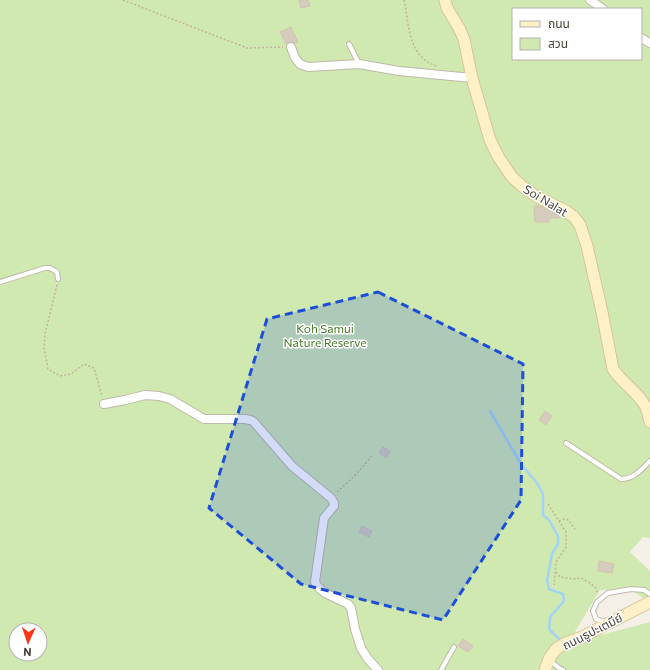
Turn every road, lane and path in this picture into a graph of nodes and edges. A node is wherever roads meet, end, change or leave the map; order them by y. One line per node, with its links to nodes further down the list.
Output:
1 (123, 0): 7 (path)
2 (404, 0): 9 (path)
3 (445, 0): 10 (street, Soi Nalat)
4 (590, 0): 5 (street)
5 (602, 8)
6 (349, 44): 8 (lane)
7 (290, 47): 8 (street)
8 (359, 64): 10 (street)
9 (440, 68)
10 (472, 78): 14 (street, Soi Nalat)
11 (58, 279): 12 (lane); 13 (path)
12 (0, 282)
13 (104, 404): 18 (street)
14 (650, 422)
15 (566, 443): 17 (lane)
16 (372, 454): 18 (path)
17 (650, 461)
18 (331, 498): 30 (street)
19 (548, 504): 20 (path)
20 (559, 520): 21 (path); 22 (path)
21 (576, 532)
22 (555, 572): 23 (path); 25 (path)
23 (554, 585)
24 (650, 594): 25 (lane)
25 (602, 598): 27 (lane)
26 (650, 602): 27 (street, ถนนธูปะเตมีย์)
27 (607, 623): 29 (street, ถนนธูปะเตมีย์)
28 (454, 647): 31 (lane)
29 (547, 665): 32 (lane)
30 (378, 670)
31 (441, 670)
32 (563, 670)

